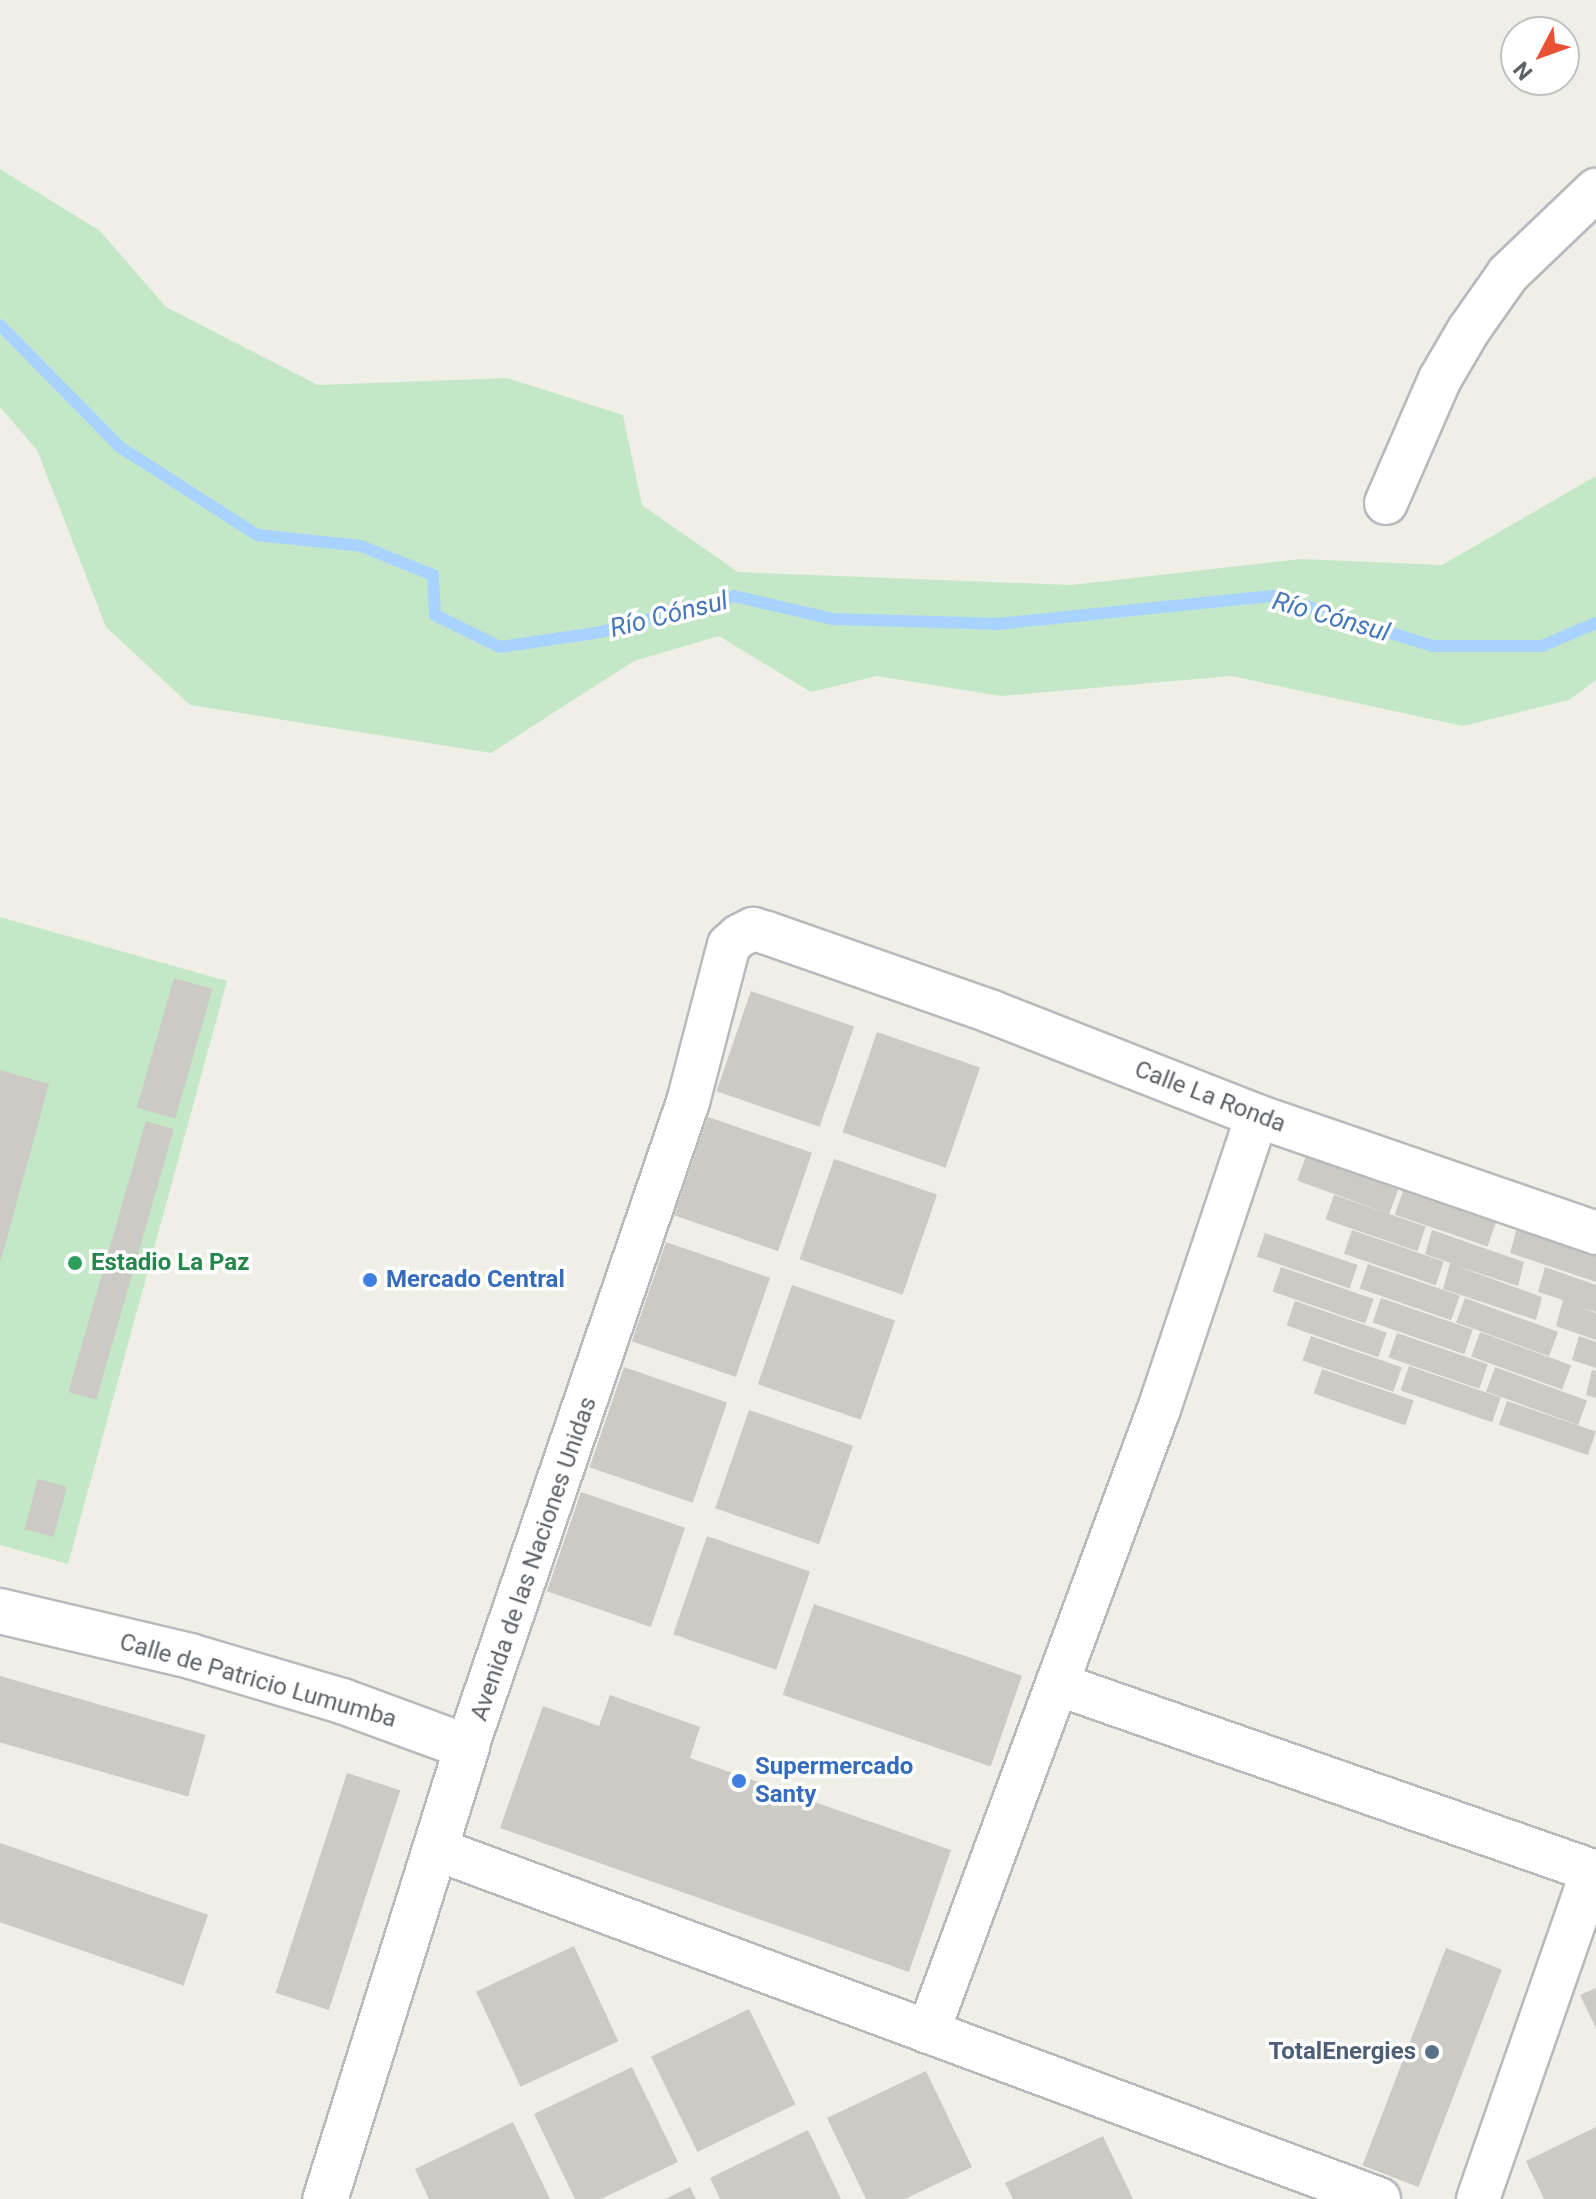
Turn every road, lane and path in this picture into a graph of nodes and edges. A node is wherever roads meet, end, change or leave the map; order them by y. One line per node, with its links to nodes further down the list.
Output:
1 (1596, 190): 2 (street)
2 (1386, 503)
3 (753, 929): 4 (street, Calle La Ronda); 8 (street, Avenida de las Naciones Unidas)
4 (1257, 1116): 5 (street, Calle La Ronda); 7 (street)
5 (1596, 1233)
6 (0, 1611): 8 (street, Calle de Patricio Lumumba)
7 (1057, 1684): 10 (street); 11 (street)
8 (467, 1747): 9 (street, Avenida de las Naciones Unidas)
9 (436, 1849): 11 (street); 12 (street, Avenida de las Naciones Unidas)
10 (1594, 1872): 14 (street)
11 (928, 2032): 13 (street)
12 (325, 2199)
13 (1379, 2199)
14 (1478, 2199)

